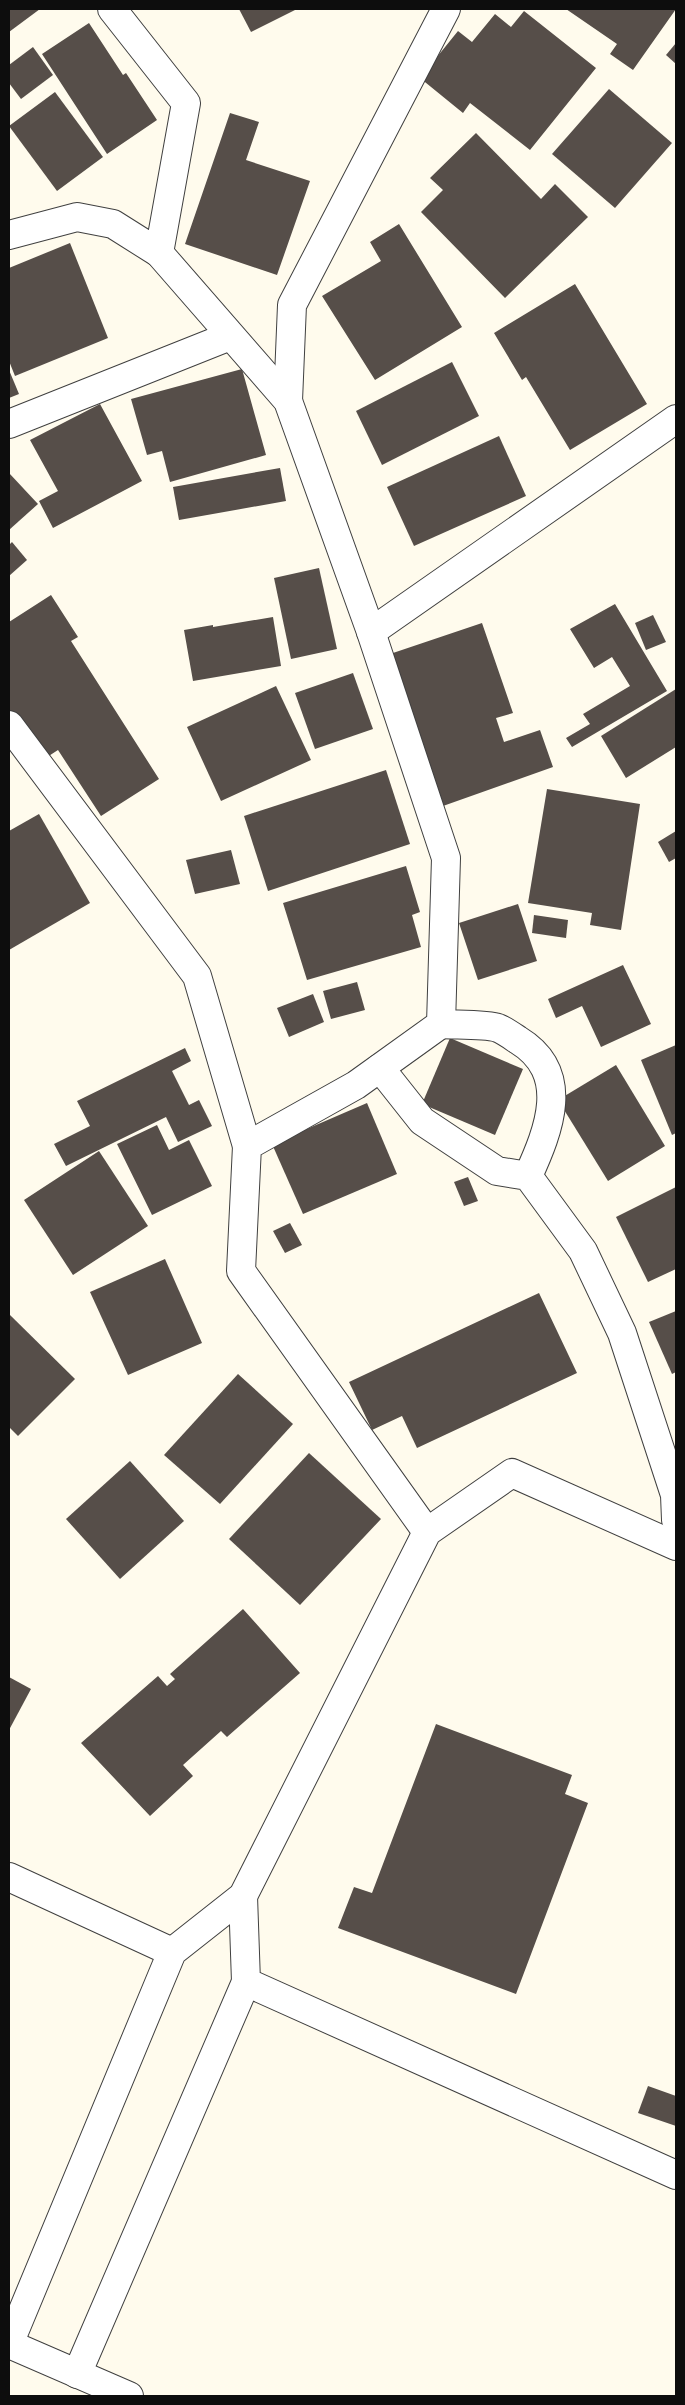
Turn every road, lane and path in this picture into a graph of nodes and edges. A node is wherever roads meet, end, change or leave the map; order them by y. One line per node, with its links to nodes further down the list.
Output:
1 (112, 9): 4 (street)
2 (446, 9): 6 (street)
3 (9, 235): 4 (street)
4 (159, 253): 5 (street)
5 (230, 336): 6 (street); 8 (street)
6 (288, 402): 9 (street)
7 (676, 419): 9 (street)
8 (9, 424)
9 (370, 632): 11 (street)
10 (9, 725): 13 (street)
11 (441, 1024): 12 (street); 14 (street)
12 (380, 1068): 13 (street); 14 (street)
13 (247, 1146): 16 (street)
14 (528, 1176): 15 (street)
15 (676, 1520)
16 (427, 1532): 17 (street); 19 (street)
17 (676, 1546)
18 (9, 1877): 20 (street)
19 (243, 1896): 20 (street); 21 (street)
20 (172, 1952): 23 (street)
21 (246, 1982): 22 (street); 24 (street)
22 (676, 2175)
23 (9, 2344): 24 (street)
24 (77, 2374): 25 (street)
25 (128, 2396)

